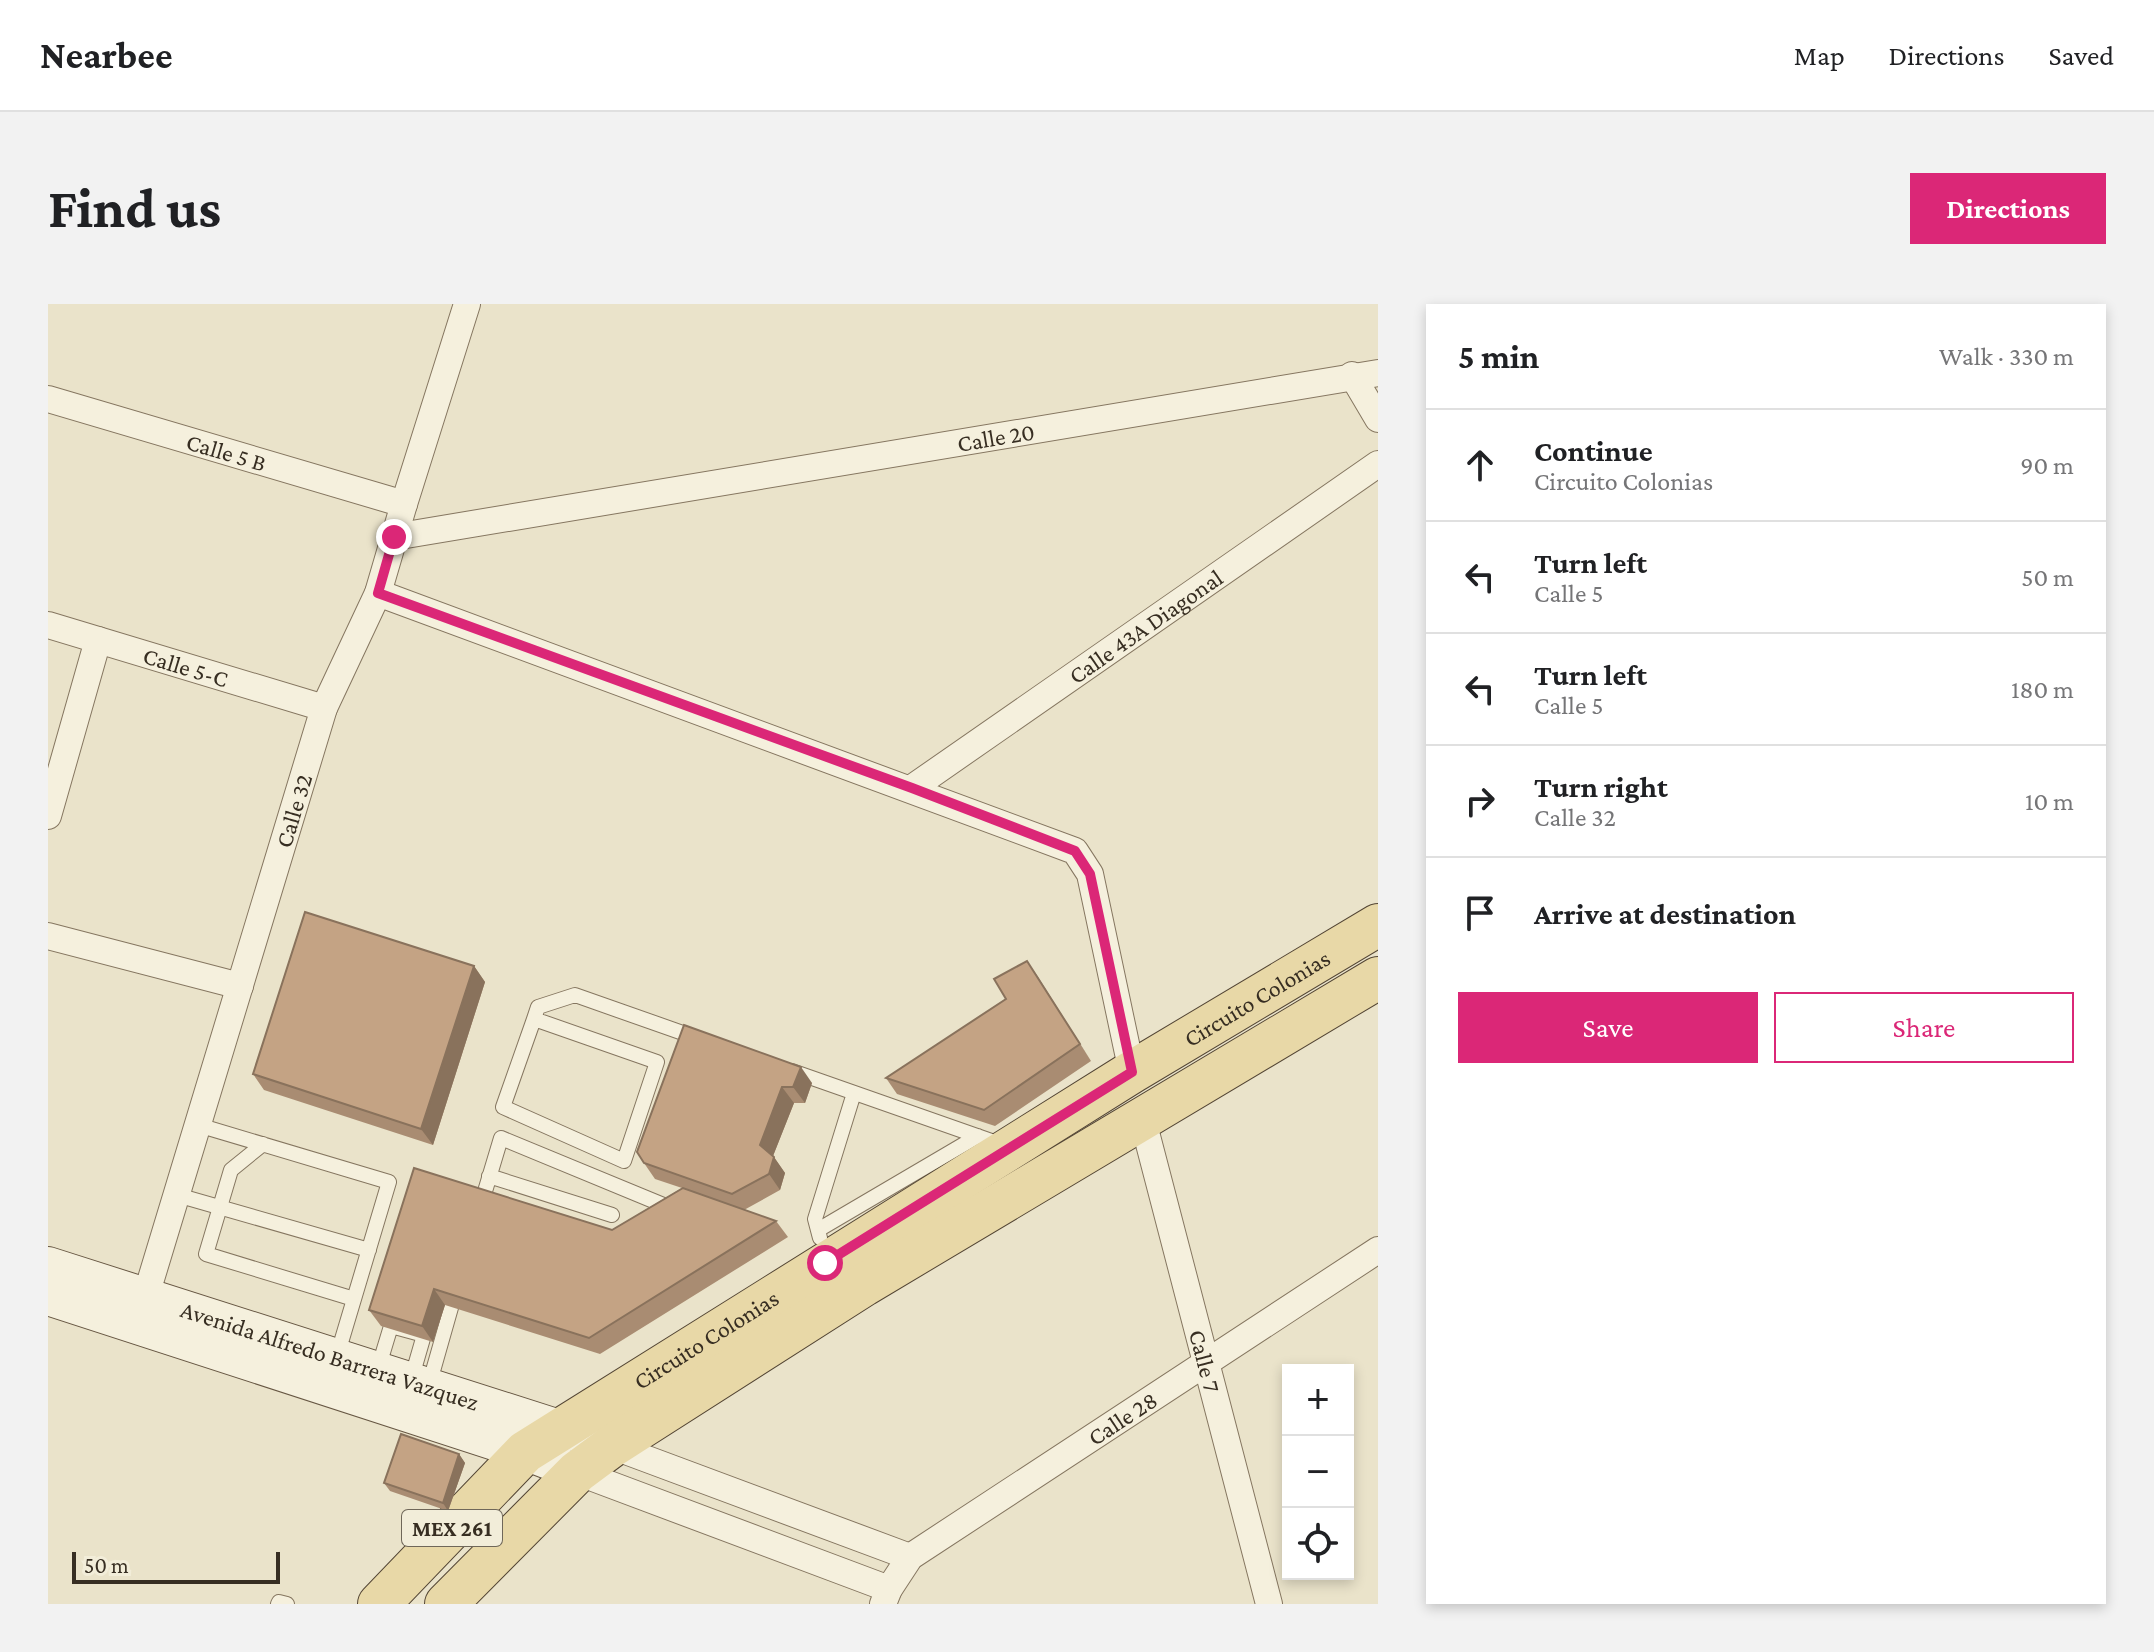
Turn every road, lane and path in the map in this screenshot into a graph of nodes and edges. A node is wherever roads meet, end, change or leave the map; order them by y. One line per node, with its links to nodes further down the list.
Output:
1 (466, 304): 6 (street, Calle 32)
2 (1365, 374): 4 (street); 7 (street, Calle 20)
3 (48, 399): 6 (street, Calle 5 B)
4 (1378, 419)
5 (1378, 464): 12 (street, Calle 43A Diagonal)
6 (404, 504): 7 (street, Calle 32)
7 (394, 537): 8 (street, Calle 32)
8 (378, 593): 11 (street, Calle 32); 12 (street)
9 (48, 625): 10 (street, Calle 5-C)
10 (98, 640): 11 (street, Calle 5-C); 13 (street)
11 (324, 708): 17 (street, Calle 32)
12 (912, 788): 21 (street)
13 (48, 816)
14 (1378, 925): 21 (main road, Circuito Colonias / MEX 261)
15 (48, 936): 17 (street)
16 (1378, 978): 23 (main road, Circuito Colonias / MEX 261)
17 (240, 986): 24 (street, Calle 32)
18 (534, 1019): 18 (lane); 19 (lane)
19 (707, 1041)
20 (780, 1067): 22 (lane)
21 (1132, 1072): 25 (main road, Circuito Colonias / MEX 261)
22 (854, 1093): 25 (lane); 33 (lane)
23 (1142, 1117): 42 (street, Calle 7); 45 (main road, Circuito Colonias / MEX 261)
24 (198, 1125): 26 (lane); 28 (street, Calle 32)
25 (994, 1142): 33 (main road, Circuito Colonias / MEX 261)
26 (263, 1144): 29 (lane); 34 (lane)
27 (489, 1176): 30 (lane); 31 (lane); 32 (lane)
28 (177, 1195): 29 (lane); 40 (street, Calle 32)
29 (220, 1207): 34 (lane); 39 (lane)
30 (681, 1212)
31 (612, 1215)
32 (476, 1220)
33 (822, 1246): 44 (main road, Circuito Colonias / MEX 261)
34 (369, 1250): 39 (lane)
35 (1378, 1250): 42 (street, Calle 28)
36 (48, 1265): 40 (street, Avenida Alfredo Barrera Vazquez)
37 (459, 1279): 43 (lane)
38 (48, 1297): 40 (street, Avenida Alfredo Barrera Vazquez)
39 (354, 1299): 41 (lane)
40 (142, 1310): 41 (street, Avenida Alfredo Barrera Vazquez); 46 (street, Avenida Alfredo Barrera Vazquez)
41 (337, 1357): 43 (street, Avenida Alfredo Barrera Vazquez)
42 (1205, 1366): 48 (street, Calle 28); 54 (street, Calle 7)
43 (406, 1378): 44 (street, Avenida Alfredo Barrera Vazquez)
44 (562, 1428): 45 (street, Avenida Alfredo Barrera Vazquez); 46 (main road, Circuito Colonias / MEX 261)
45 (612, 1446): 47 (main road, Circuito Colonias / MEX 261); 48 (street)
46 (525, 1452): 47 (street, Avenida Alfredo Barrera Vazquez); 52 (main road, MEX 261)
47 (577, 1472): 49 (street); 53 (main road, MEX 261)
48 (910, 1557): 49 (street, Calle 28)
49 (886, 1597)
50 (278, 1604): 51 (lane)
51 (287, 1604)
52 (379, 1604)
53 (446, 1604)
54 (1269, 1604)

